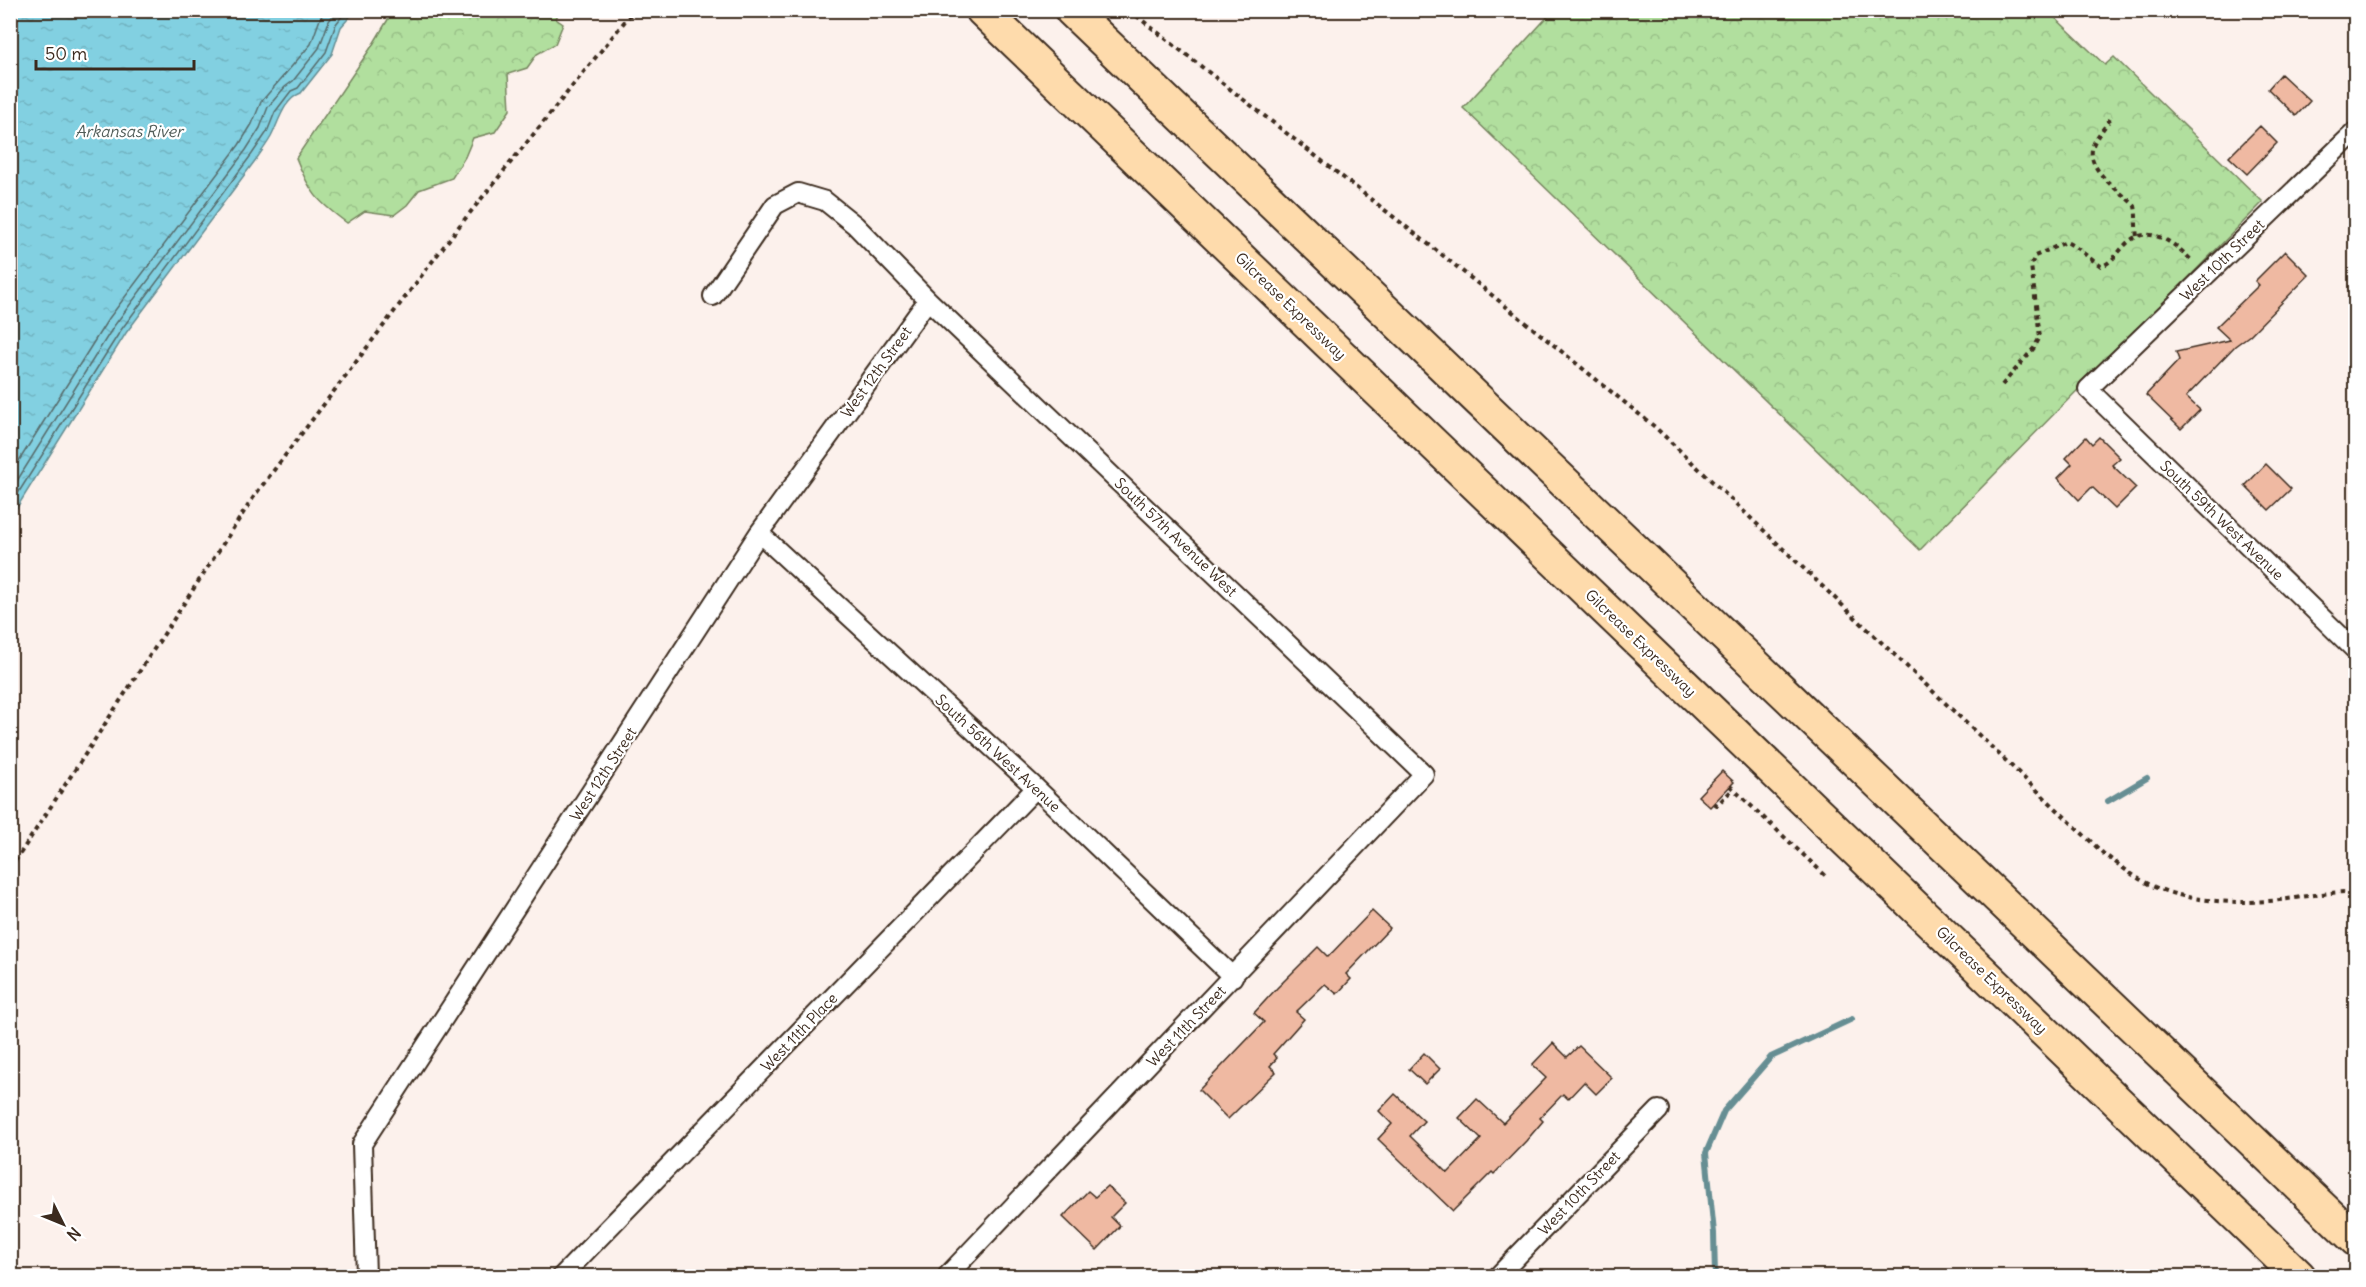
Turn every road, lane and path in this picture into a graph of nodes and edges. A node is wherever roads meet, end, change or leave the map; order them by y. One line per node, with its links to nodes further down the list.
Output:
1 (634, 10): 18 (path)
2 (982, 10): 28 (highway, Gilcrease Expressway)
3 (1071, 10): 23 (highway)
4 (1129, 10): 20 (path)
5 (2110, 119): 7 (path)
6 (2355, 131): 8 (street, West 10th Street)
7 (2137, 236): 8 (path); 11 (path)
8 (2206, 275): 12 (street, West 10th Street)
9 (713, 296): 10 (street, South 57th Avenue West)
10 (928, 300): 13 (street, West 12th Street); 15 (street, South 57th Avenue West)
11 (2002, 385)
12 (2088, 389): 14 (street, South 59th West Avenue)
13 (759, 533): 16 (street, South 56th West Avenue); 24 (street, West 12th Street)
14 (2355, 651)
15 (1424, 774): 21 (street, West 11th Street)
16 (1036, 788): 21 (street, South 56th West Avenue); 25 (street, West 11th Place)
17 (1714, 803): 19 (path)
18 (10, 869)
19 (1828, 878)
20 (2355, 892)
21 (1233, 977): 26 (street, West 11th Street)
22 (1659, 1110): 27 (street, West 10th Street)
23 (2355, 1240)
24 (366, 1276)
25 (561, 1276)
26 (947, 1276)
27 (1498, 1276)
28 (2299, 1276)

